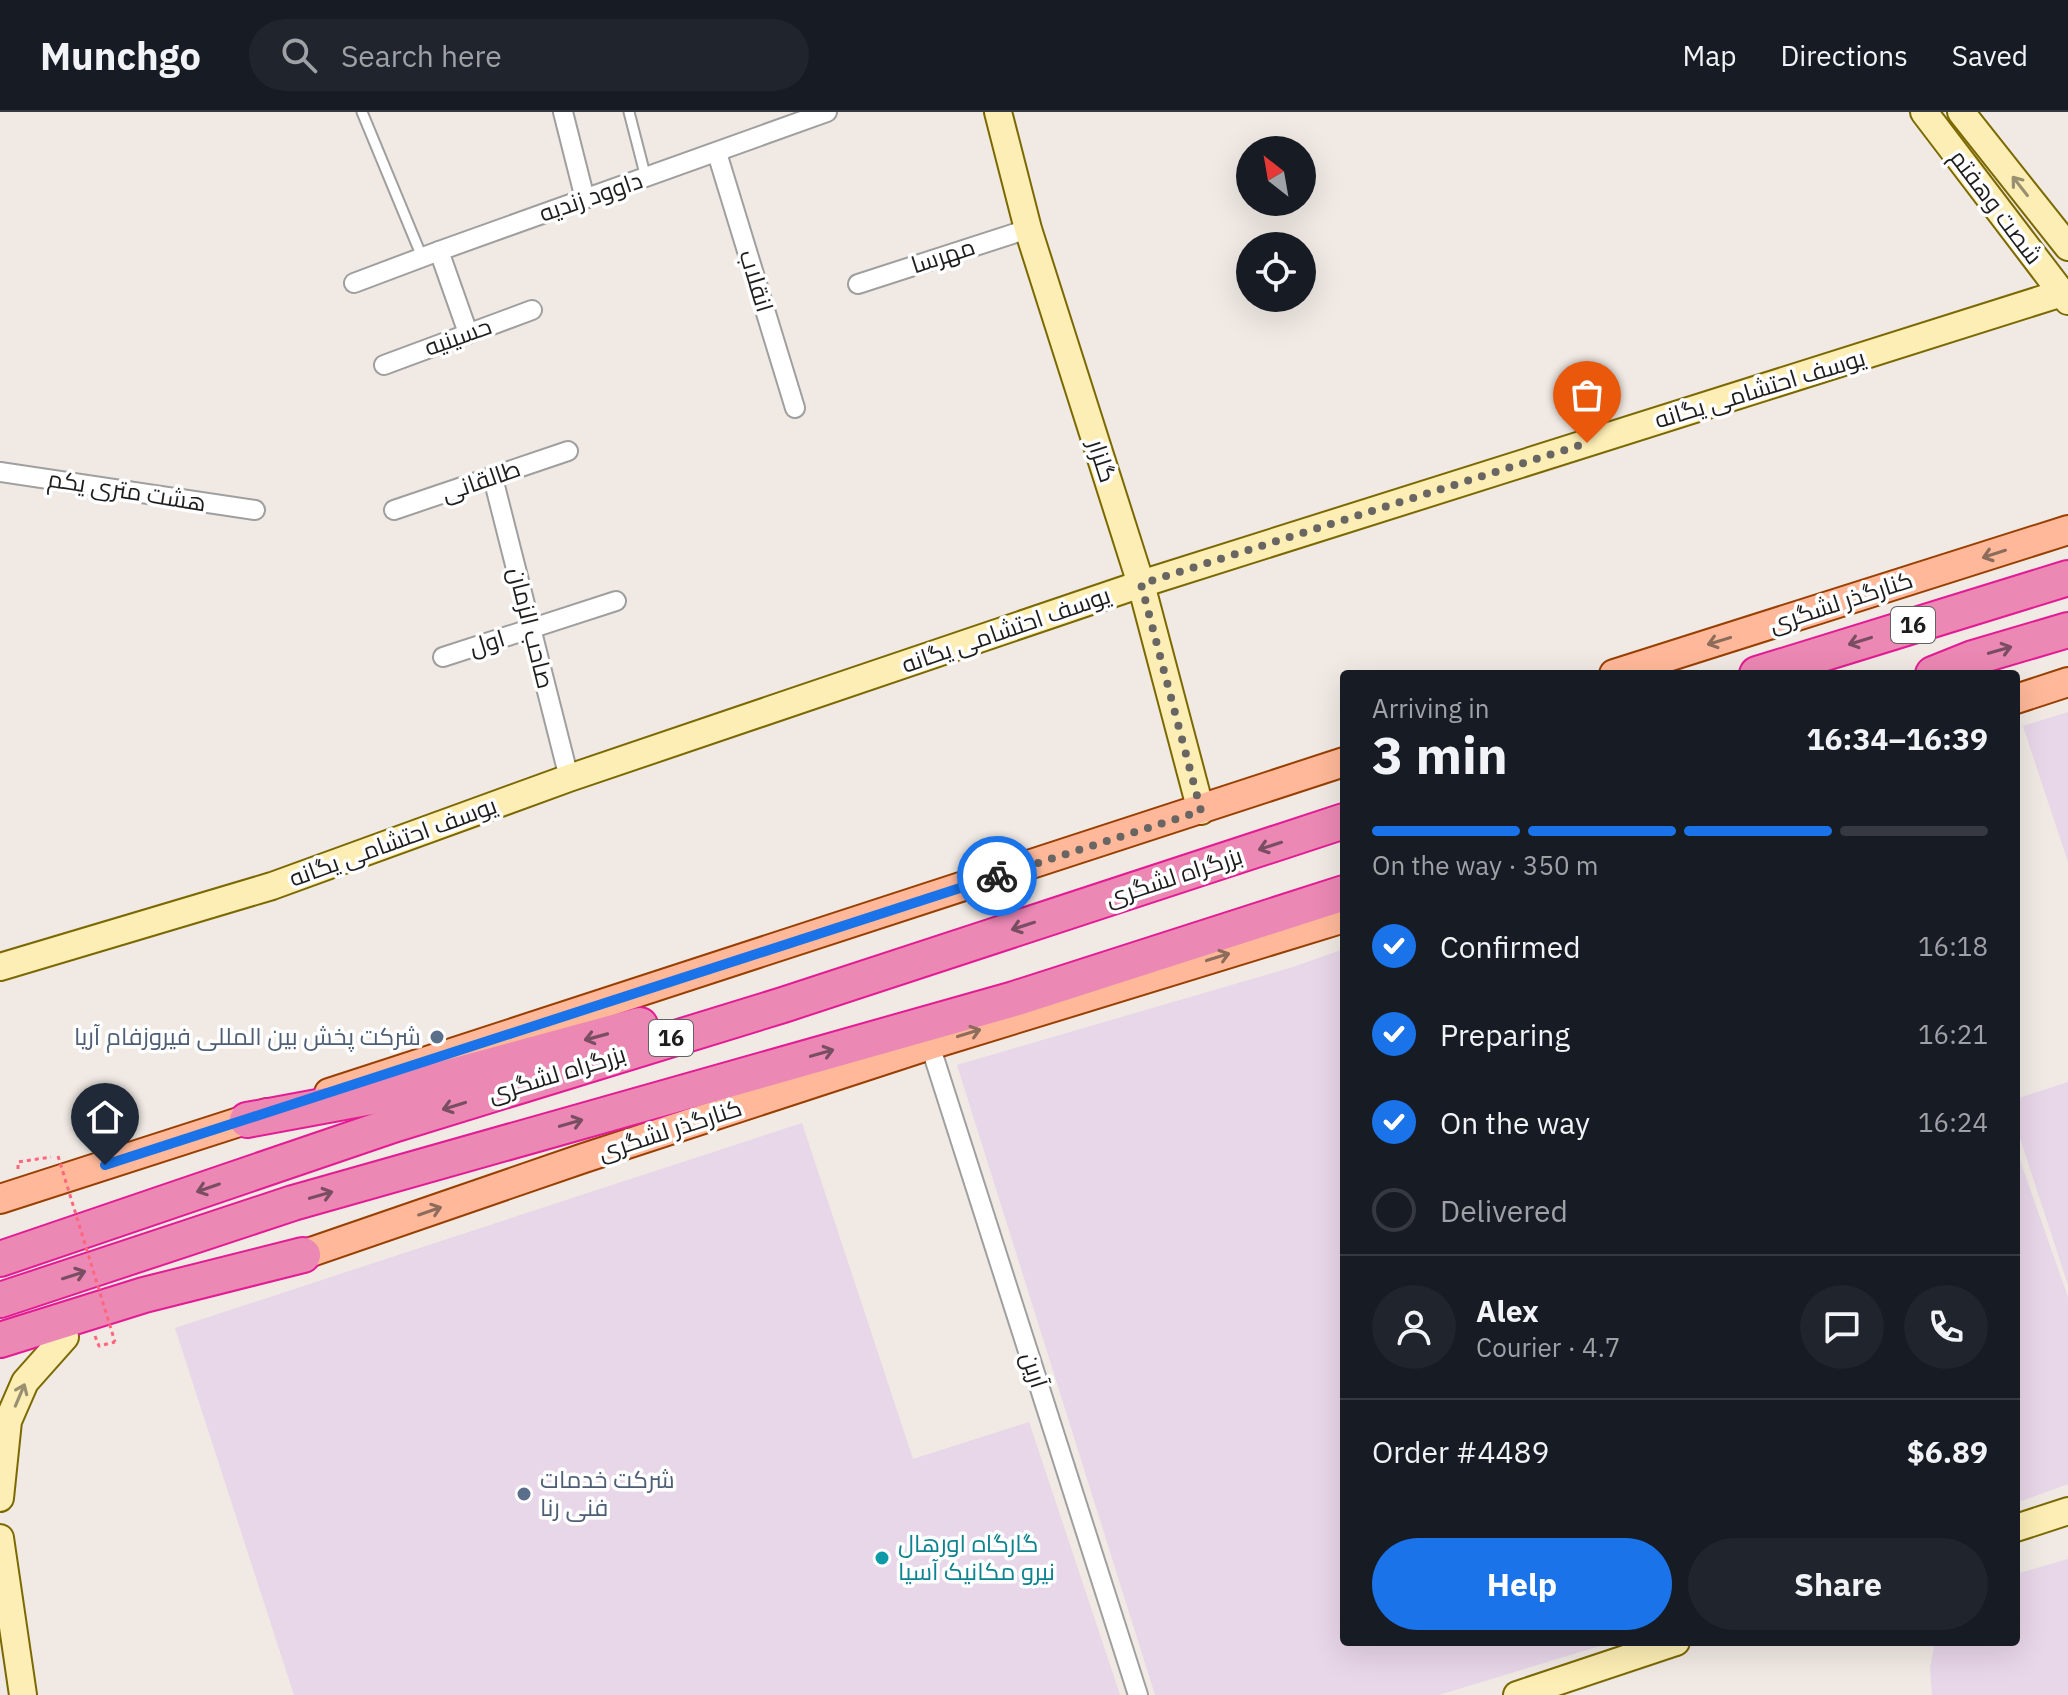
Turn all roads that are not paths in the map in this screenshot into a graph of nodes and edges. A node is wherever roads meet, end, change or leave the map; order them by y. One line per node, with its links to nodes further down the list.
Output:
1 (362, 112): 13 (lane)
2 (563, 112): 10 (street)
3 (629, 112): 9 (lane)
4 (827, 112): 8 (street, داوود زندیه)
5 (998, 112): 11 (street, گلزار)
6 (1924, 112): 16 (street, شصت وهفتم)
7 (1961, 112): 12 (street, شصت وهفتم, one-way to 7)
8 (717, 153): 9 (street, داوود زندیه); 20 (street, انقلاب)
9 (646, 178): 10 (street, داوود زندیه)
10 (585, 199): 13 (street, داوود زندیه)
11 (1028, 229): 15 (street, مهرسا); 28 (street, گلزار)
12 (2068, 247)
13 (430, 254): 14 (street, داوود زندیه); 18 (street)
14 (354, 283)
15 (858, 284)
16 (2065, 297): 28 (street, یوسف احتشامی یگانه)
17 (532, 310): 18 (street, حسینیه)
18 (468, 333): 19 (street, حسینیه)
19 (384, 365)
20 (795, 408)
21 (568, 451): 23 (street, طالقانی)
22 (0, 472): 24 (street, هشت متری یکم)
23 (493, 478): 25 (street, طالقانی); 30 (street, صاحب الزمان)
24 (255, 510)
25 (394, 510)
26 (2068, 530): 33 (main road, کنارگذر لشگری, one-way to 33)
27 (2068, 578): 34 (highway, 16, one-way to 34)
28 (1141, 584): 39 (street, یوسف احتشامی یگانه); 40 (street, گلزار)
29 (616, 601): 30 (street, اول)
30 (532, 630): 32 (street, اول); 39 (street, صاحب الزمان)
31 (2068, 630): 35 (highway, 16, one-way to 31)
32 (443, 657)
33 (1627, 670)
34 (1770, 670)
35 (1943, 670)
36 (2068, 682): 37 (main road)
37 (2020, 698)
38 (1340, 763): 40 (main road)
39 (569, 778): 44 (street, یوسف احتشامی یگانه)
40 (1201, 811): 47 (main road)
41 (1340, 822): 45 (highway, بزرگراه لشگری / 16, one-way to 45)
42 (1340, 894): 51 (highway, بزرگراه لشگری / 16, one-way to 42)
43 (1340, 919): 46 (main road, کنارگذر لشگری, one-way to 43)
44 (0, 967)
45 (783, 1005): 47 (highway, one-way to 47); 50 (highway, بزرگراه لشگری / 16, one-way to 50)
46 (930, 1045): 49 (main road, کنارگذر لشگری, one-way to 46); 61 (street, آرین)
47 (247, 1120): 48 (main road)
48 (7, 1189)
49 (303, 1255): 52 (main road, کنارگذر لشگری); 53 (highway)
50 (0, 1259)
51 (0, 1300)
52 (65, 1337): 54 (main road, کنارگذر لشگری); 55 (street, one-way to 52)
53 (0, 1340)
54 (0, 1357)
55 (0, 1498)
56 (2068, 1511): 57 (street)
57 (2020, 1527)
58 (0, 1538): 60 (street)
59 (1664, 1646): 62 (street)
60 (23, 1695)
61 (1138, 1695)
62 (1517, 1695)

